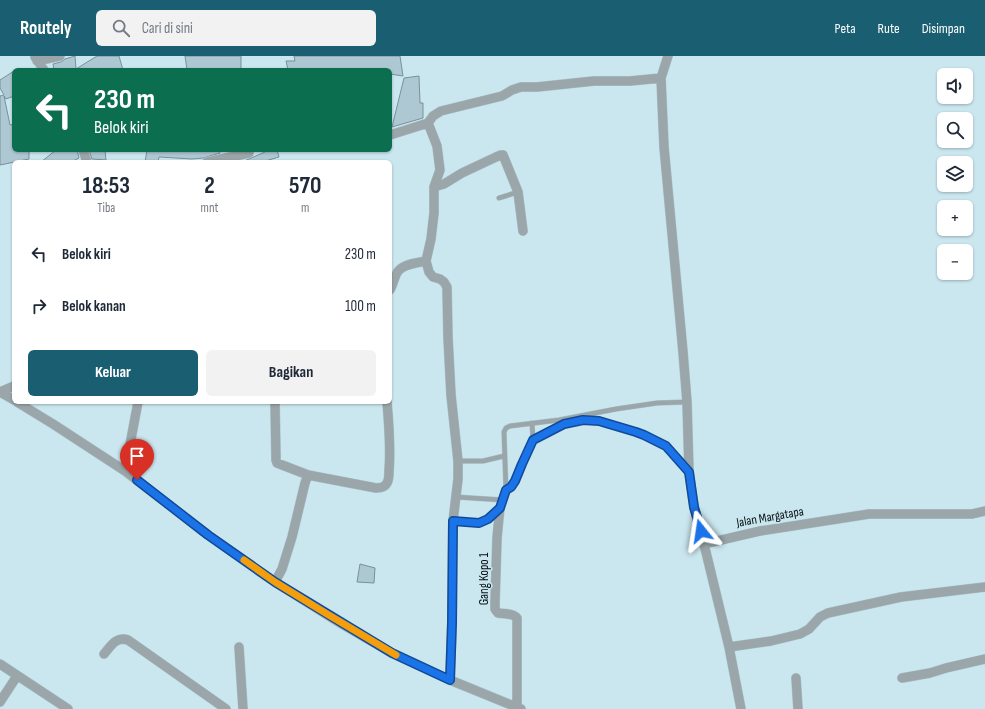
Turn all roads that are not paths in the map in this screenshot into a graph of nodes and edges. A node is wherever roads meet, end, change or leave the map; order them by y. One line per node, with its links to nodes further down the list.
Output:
1 (60, 56): 3 (street)
2 (668, 56): 5 (street)
3 (36, 58): 4 (street)
4 (43, 68)
5 (661, 78): 6 (street); 19 (street)
6 (428, 123): 7 (street); 10 (street)
7 (392, 134)
8 (250, 153): 9 (street)
9 (217, 160)
10 (434, 187): 11 (street); 14 (street)
11 (518, 192): 12 (lane); 13 (street)
12 (499, 198)
13 (523, 231)
14 (426, 261): 15 (street); 27 (street)
15 (392, 287)
16 (12, 387): 17 (street)
17 (0, 392): 18 (street)
18 (12, 399)
19 (686, 402): 24 (lane); 29 (street)
20 (20, 404): 28 (street)
21 (138, 404): 28 (street)
22 (275, 404): 30 (street)
23 (387, 404): 30 (street)
24 (532, 423): 25 (lane); 26 (lane)
25 (533, 440): 29 (lane); 31 (lane)
26 (504, 456): 27 (lane); 31 (lane)
27 (458, 461): 32 (street)
28 (125, 471): 37 (street)
29 (689, 472): 36 (street)
30 (308, 475): 37 (street)
31 (506, 490): 33 (lane)
32 (456, 497): 33 (lane); 35 (street)
33 (502, 504): 35 (lane); 49 (street, Gang Kopo 1)
34 (985, 511): 36 (street, Jalan Margatapa)
35 (453, 521): 47 (street)
36 (704, 544): 40 (street)
37 (275, 582): 47 (street)
38 (985, 587): 40 (street)
39 (239, 646): 52 (street)
40 (729, 647): 53 (street)
41 (104, 654): 51 (street)
42 (985, 659): 46 (street)
43 (0, 664): 44 (street)
44 (17, 676): 48 (street); 50 (street)
45 (796, 678): 54 (street)
46 (902, 678)
47 (450, 680): 49 (street)
48 (0, 702)
49 (519, 708)
50 (68, 709)
51 (226, 709)
52 (243, 709)
53 (741, 709)
54 (798, 709)

